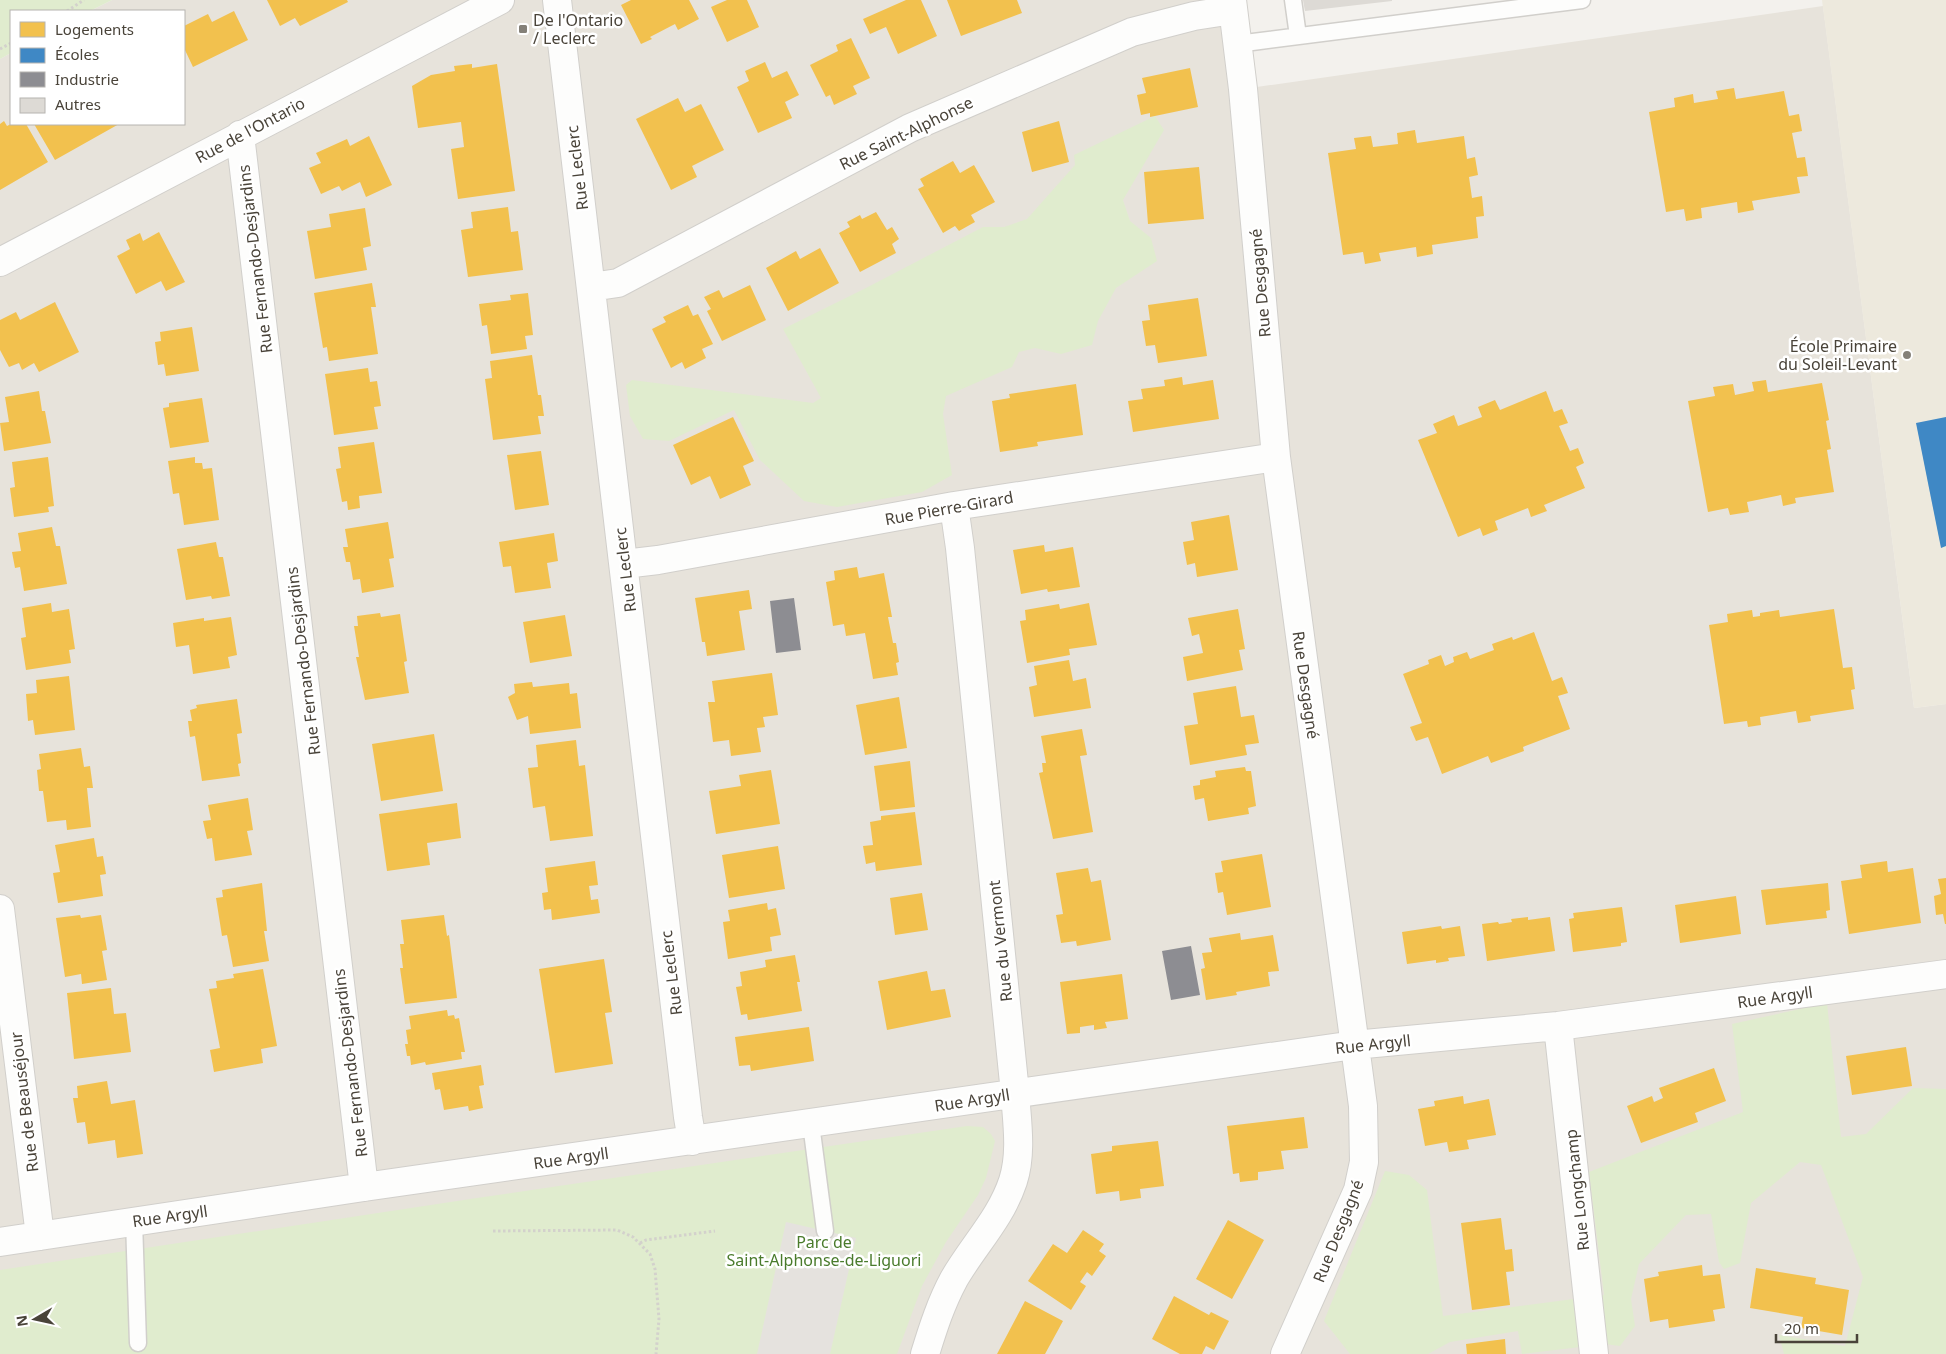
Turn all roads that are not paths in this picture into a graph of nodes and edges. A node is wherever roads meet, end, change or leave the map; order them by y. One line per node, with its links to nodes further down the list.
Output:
1 (500, 0): 8 (street, Rue de l'Ontario)
2 (557, 0): 10 (street, Rue Leclerc)
3 (1293, 0): 6 (lane)
4 (1582, 0): 6 (lane)
5 (1233, 5): 7 (street, Rue Desgagné); 10 (street, Rue Saint-Alphonse)
6 (1298, 36): 7 (lane)
7 (1237, 44): 11 (street, Rue Desgagné)
8 (240, 135): 9 (street, Rue de l'Ontario); 21 (street, Rue Fernando-Desjardins)
9 (0, 262)
10 (591, 287): 13 (street, Rue Leclerc)
11 (1276, 457): 12 (street, Rue Pierre-Girard); 17 (street, Rue Desgagné)
12 (954, 506): 13 (street, Rue Pierre-Girard); 18 (street, Rue du Vermont)
13 (624, 564): 20 (street, Rue Leclerc)
14 (0, 909): 24 (street, Rue de Beauséjour)
15 (1946, 974): 16 (street, Rue Argyll)
16 (1558, 1026): 17 (street, Rue Argyll); 29 (street, Rue Longchamp)
17 (1354, 1045): 18 (street, Rue Argyll); 28 (street, Rue Desgagné)
18 (1015, 1093): 19 (street, Rue Argyll); 27 (street, Rue du Vermont)
19 (811, 1124): 20 (street, Rue Argyll); 23 (lane)
20 (692, 1141): 21 (street, Rue Argyll)
21 (364, 1187): 22 (street, Rue Argyll)
22 (134, 1221): 24 (street, Rue Argyll); 26 (lane)
23 (825, 1231)
24 (40, 1236): 25 (street, Rue Argyll)
25 (0, 1242)
26 (138, 1343)
27 (925, 1354)
28 (1285, 1354)
29 (1594, 1354)

